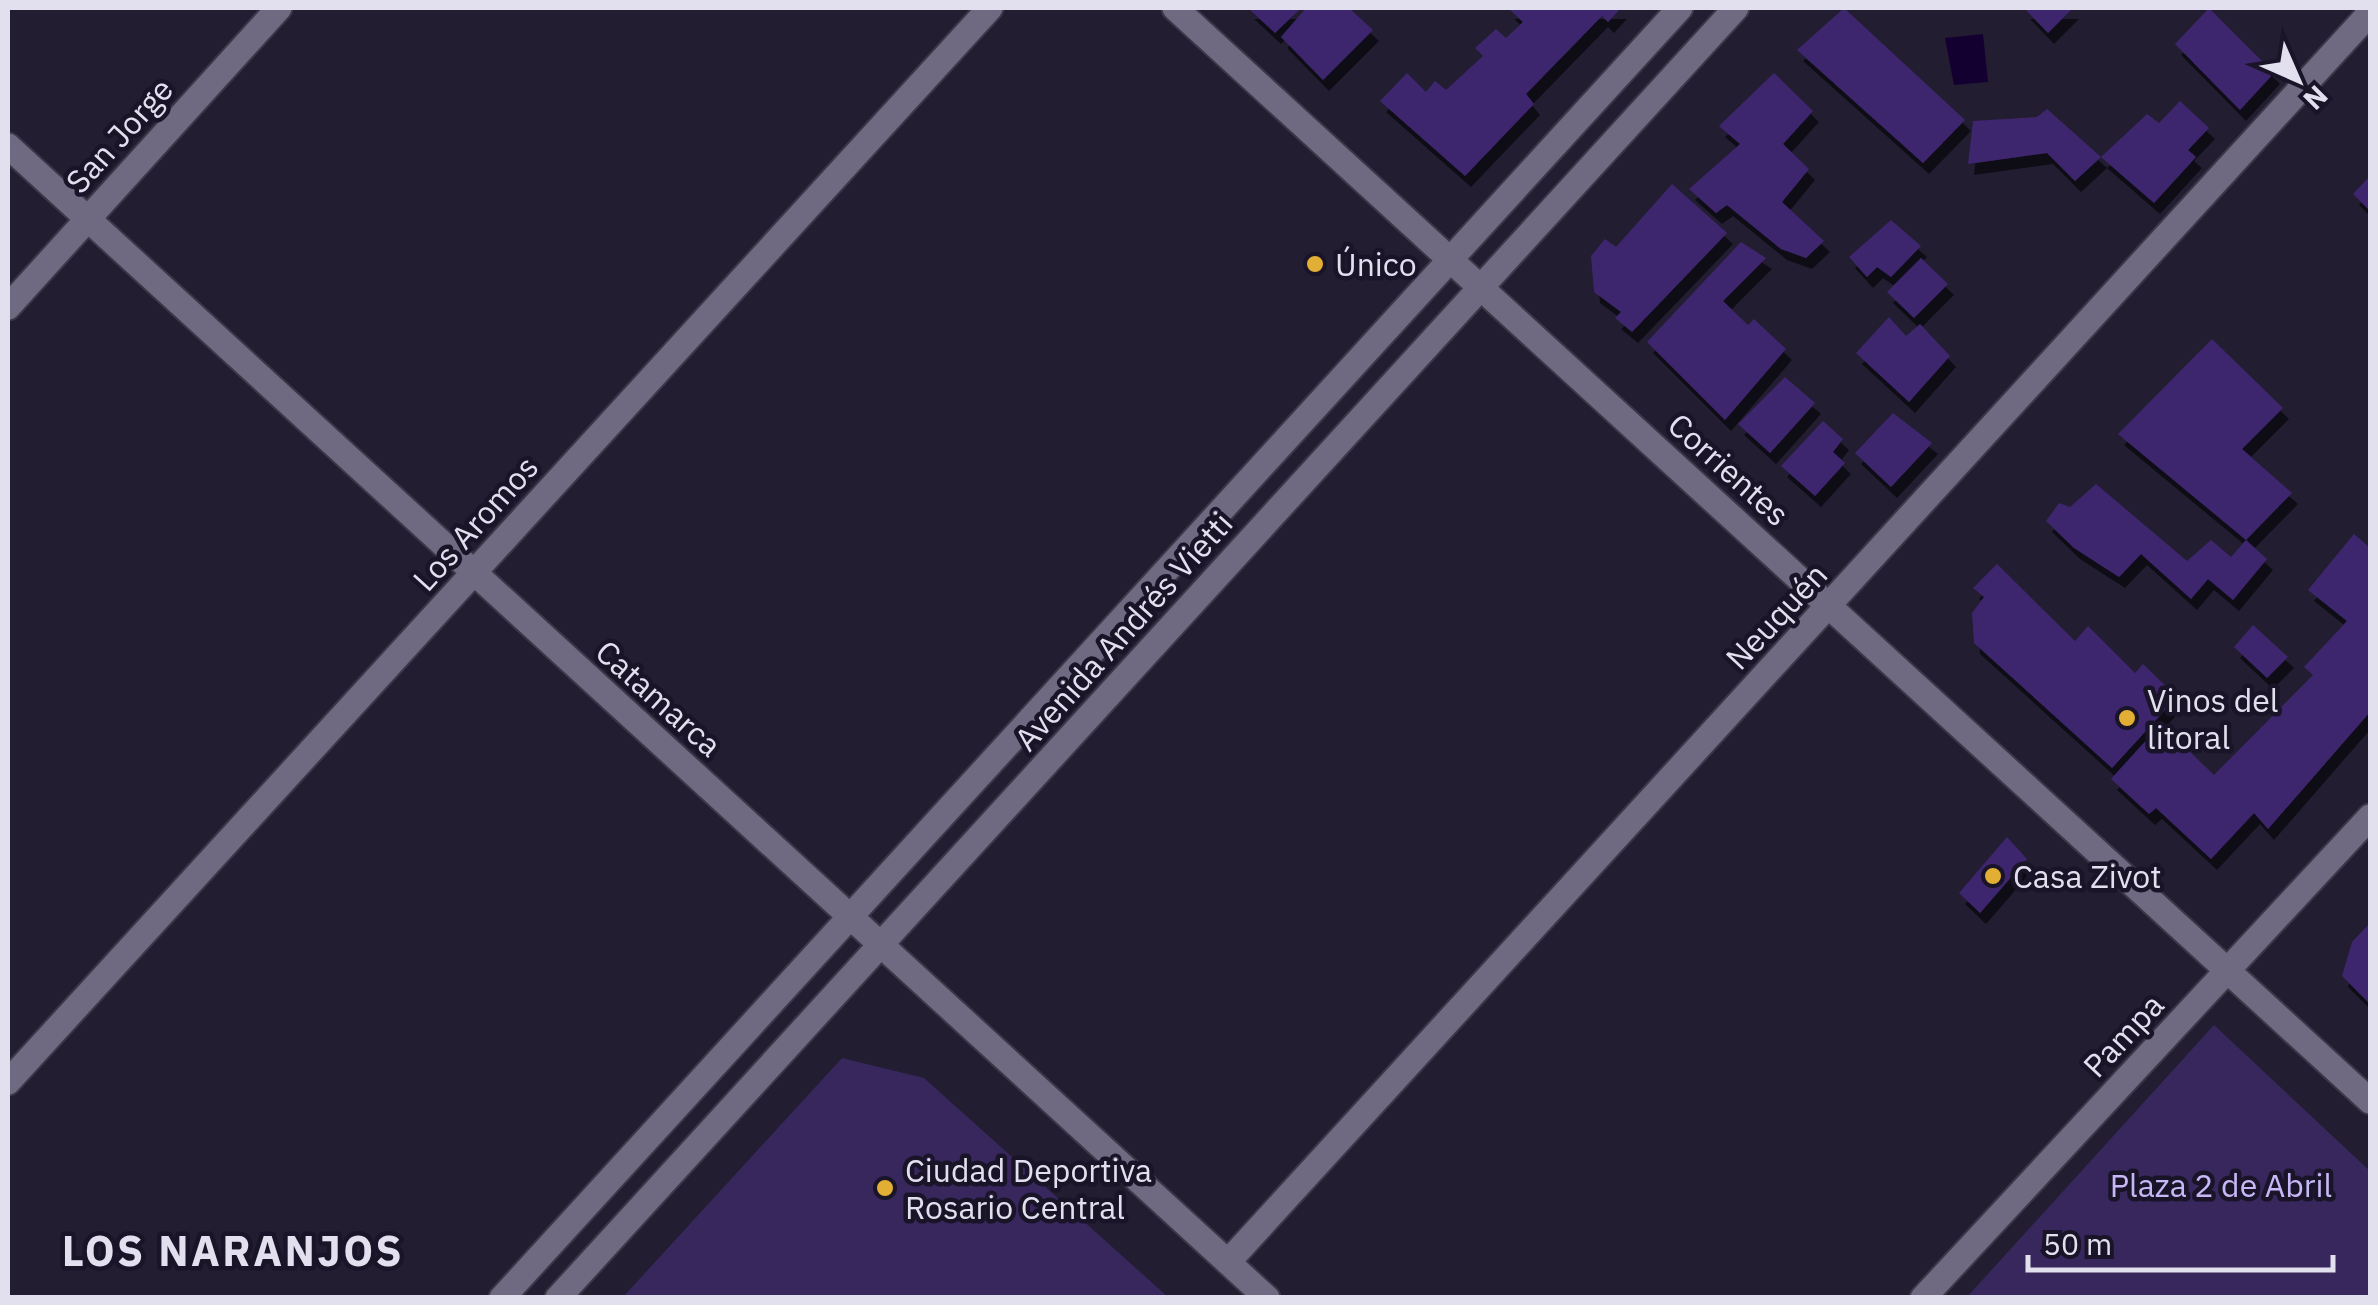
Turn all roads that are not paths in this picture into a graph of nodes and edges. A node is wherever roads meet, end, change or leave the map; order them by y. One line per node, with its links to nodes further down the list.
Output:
1 (279, 8): 8 (street, San Jorge)
2 (990, 8): 12 (street, Los Aromos)
3 (1175, 8): 9 (street, Corrientes)
4 (1680, 8): 9 (street, Avenida Andrés Vietti)
5 (1736, 8): 10 (street, Avenida Andrés Vietti)
6 (2370, 13): 13 (street, Neuquén)
7 (8, 146): 8 (street, Catamarca)
8 (87, 219): 11 (street, San Jorge); 12 (street, Catamarca)
9 (1450, 259): 10 (street, Corrientes); 15 (street, Avenida Andrés Vietti)
10 (1481, 287): 13 (street, Corrientes); 16 (street, Avenida Andrés Vietti)
11 (8, 307)
12 (474, 572): 15 (street, Catamarca); 18 (street, Los Aromos)
13 (1829, 605): 17 (street, Corrientes); 20 (street, Neuquén)
14 (2370, 817): 17 (street, Pampa)
15 (850, 916): 16 (street, Catamarca); 21 (street, Avenida Andrés Vietti)
16 (881, 944): 20 (street, Catamarca); 22 (street, Avenida Andrés Vietti)
17 (2227, 971): 19 (street, Corrientes); 24 (street, Pampa)
18 (8, 1082)
19 (2370, 1101)
20 (1228, 1262): 23 (street, Catamarca)
21 (502, 1298)
22 (558, 1298)
23 (1266, 1298)
24 (1924, 1298)

